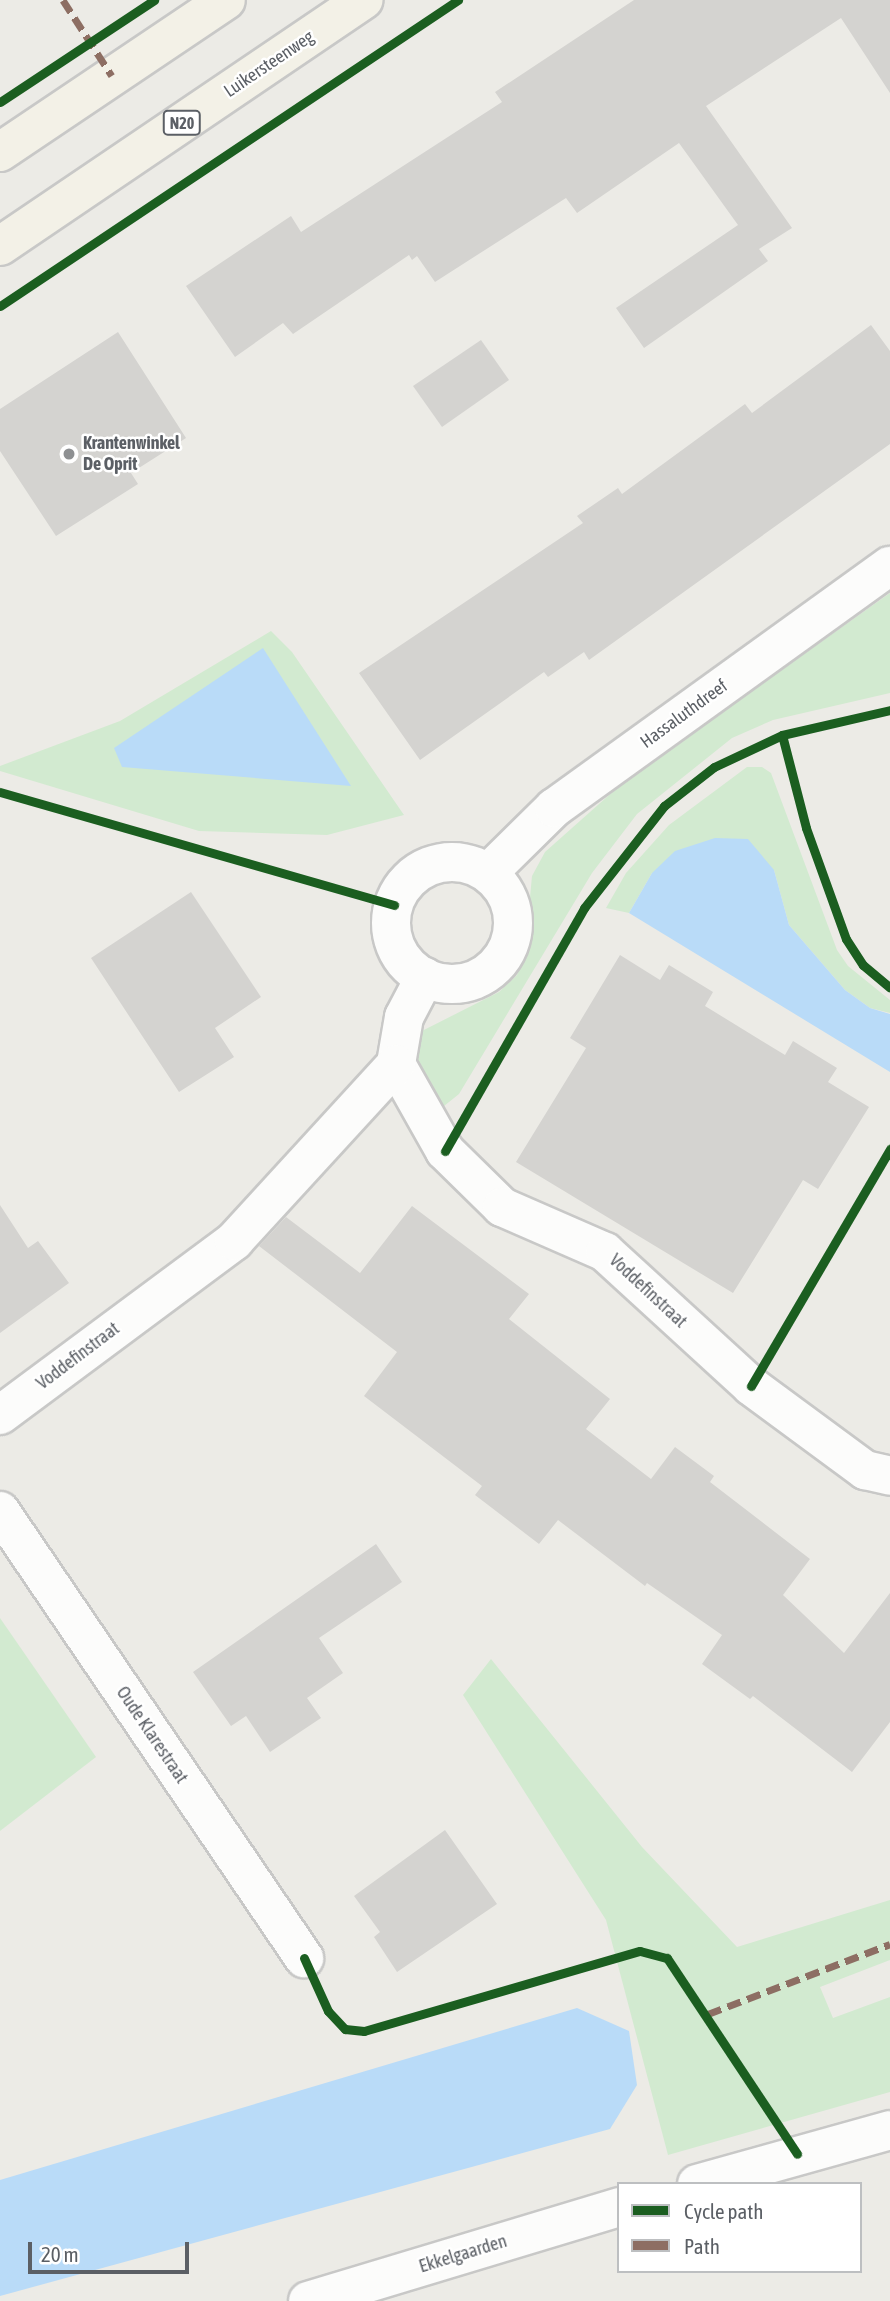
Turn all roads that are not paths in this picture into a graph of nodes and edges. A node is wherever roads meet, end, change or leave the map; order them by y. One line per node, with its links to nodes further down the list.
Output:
1 (226, 0): 3 (main road)
2 (363, 0): 4 (main road, Luikersteenweg / N20)
3 (0, 152)
4 (0, 246)
5 (890, 566): 6 (street, Hassaluthdreef)
6 (488, 873): 7 (street); 7 (street)
7 (425, 977): 8 (street)
8 (396, 1065): 9 (street, Voddefinstraat); 10 (street, Voddefinstraat)
9 (0, 1415)
10 (890, 1476)
11 (0, 1511): 12 (street, Oude Klarestraat)
12 (304, 1958)
13 (890, 2130): 14 (street)
14 (704, 2182)
15 (617, 2208): 16 (street, Ekkelgaarden)
16 (308, 2301)

